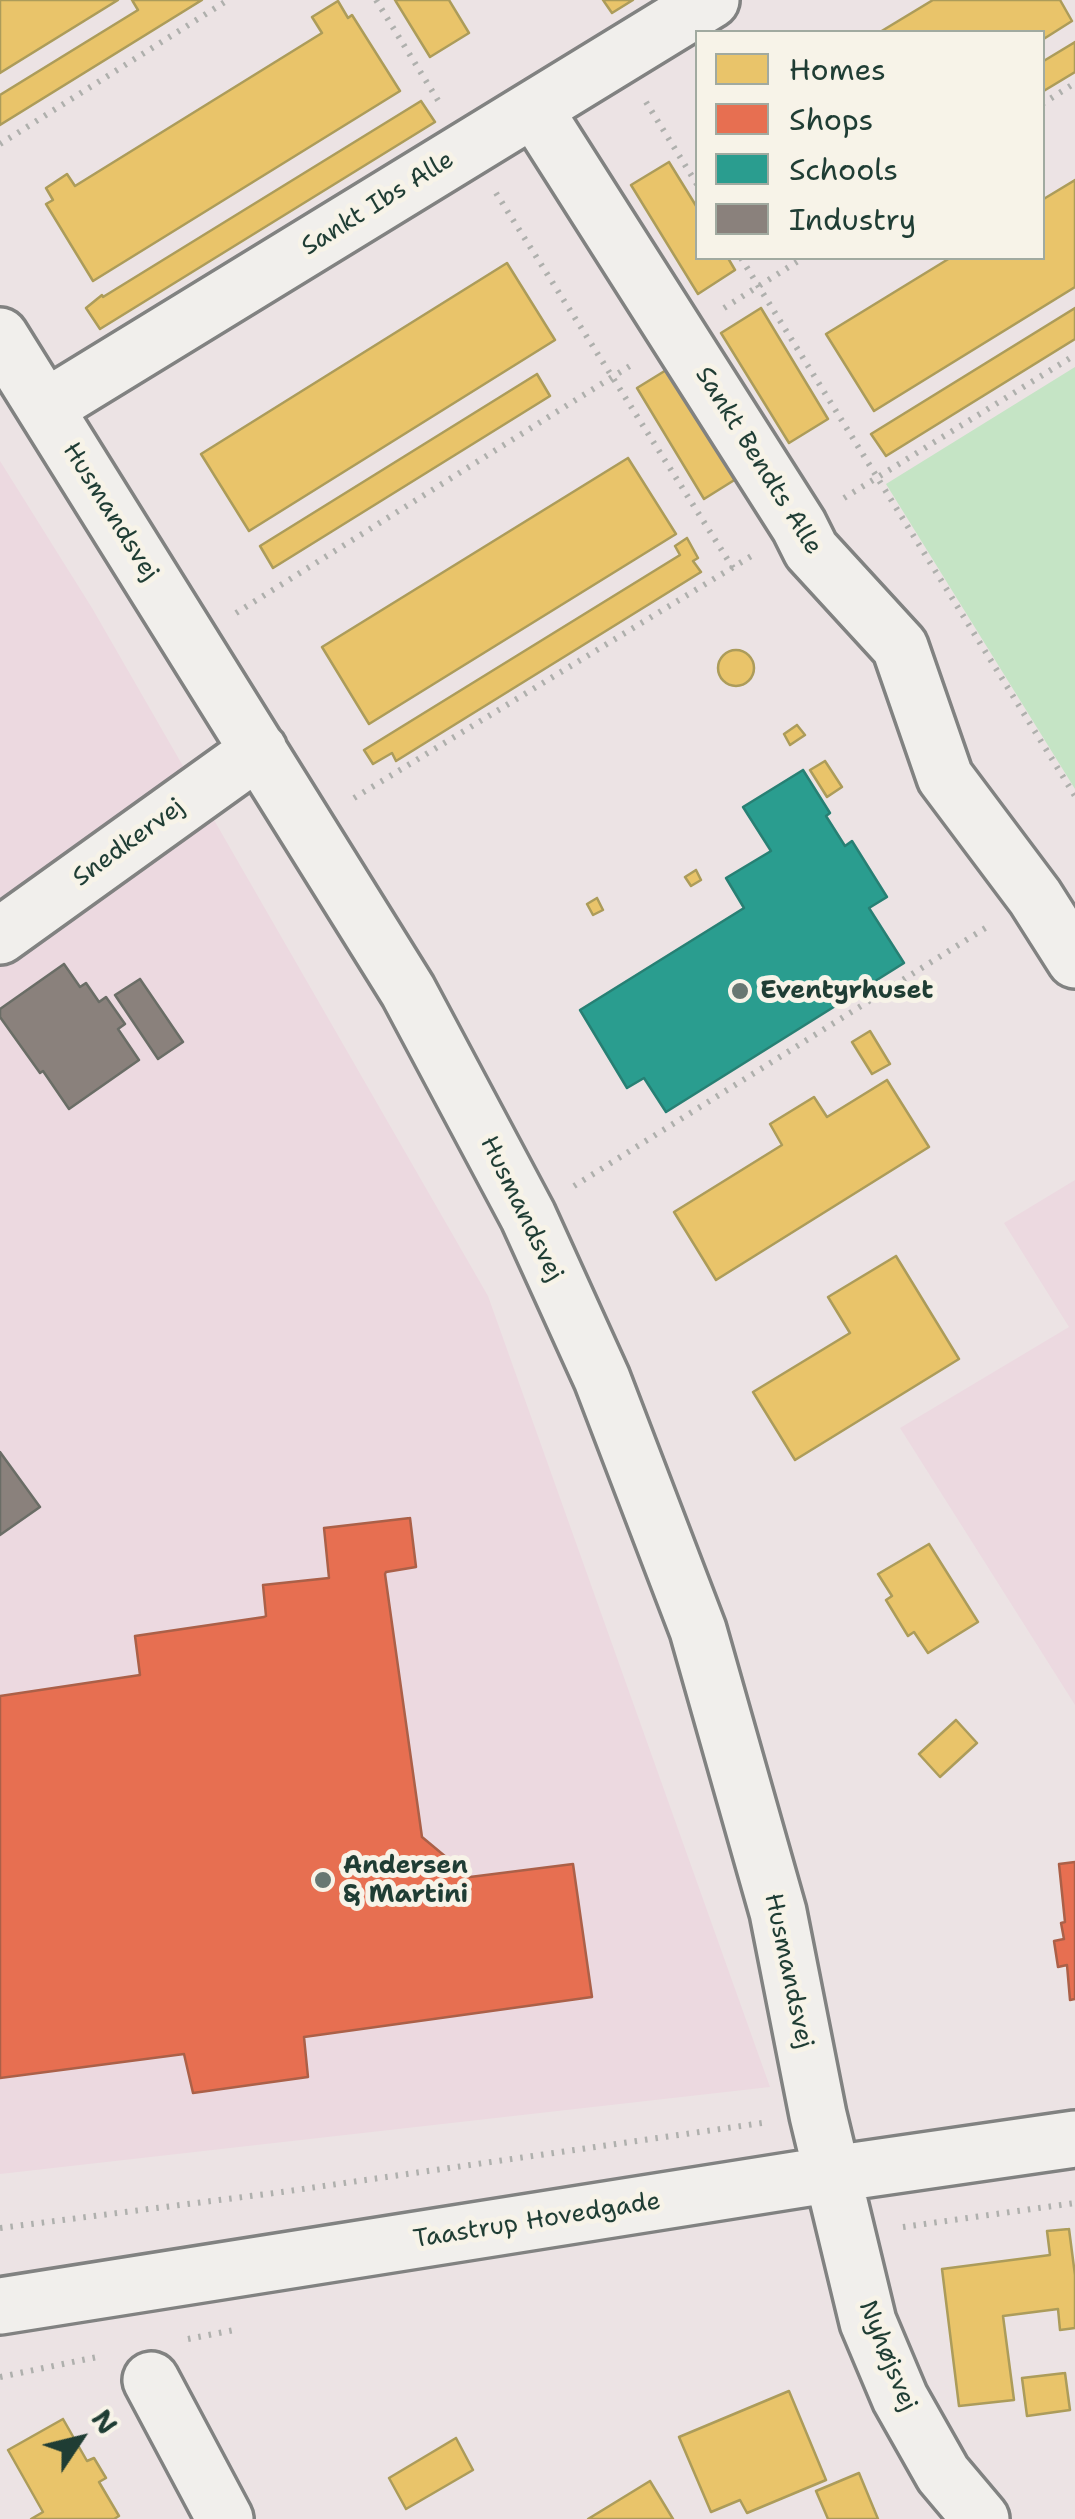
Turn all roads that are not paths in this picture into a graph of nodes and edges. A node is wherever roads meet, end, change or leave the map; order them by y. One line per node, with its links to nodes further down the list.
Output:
1 (711, 0): 2 (street, Sankt Ibs Alle)
2 (534, 108): 4 (street, Sankt Ibs Alle); 7 (street, Sankt Bendts Alle)
3 (0, 336): 4 (street, Husmandsvej)
4 (45, 408): 5 (street, Husmandsvej)
5 (259, 750): 6 (street, Snedkervej); 9 (street, Husmandsvej)
6 (0, 936)
7 (1075, 960)
8 (1075, 2139): 9 (street, Taastrup Hovedgade)
9 (832, 2174): 10 (street, Taastrup Hovedgade); 13 (street, Nyhøjsvej)
10 (0, 2306)
11 (151, 2380): 12 (street)
12 (225, 2519)
13 (981, 2519)

